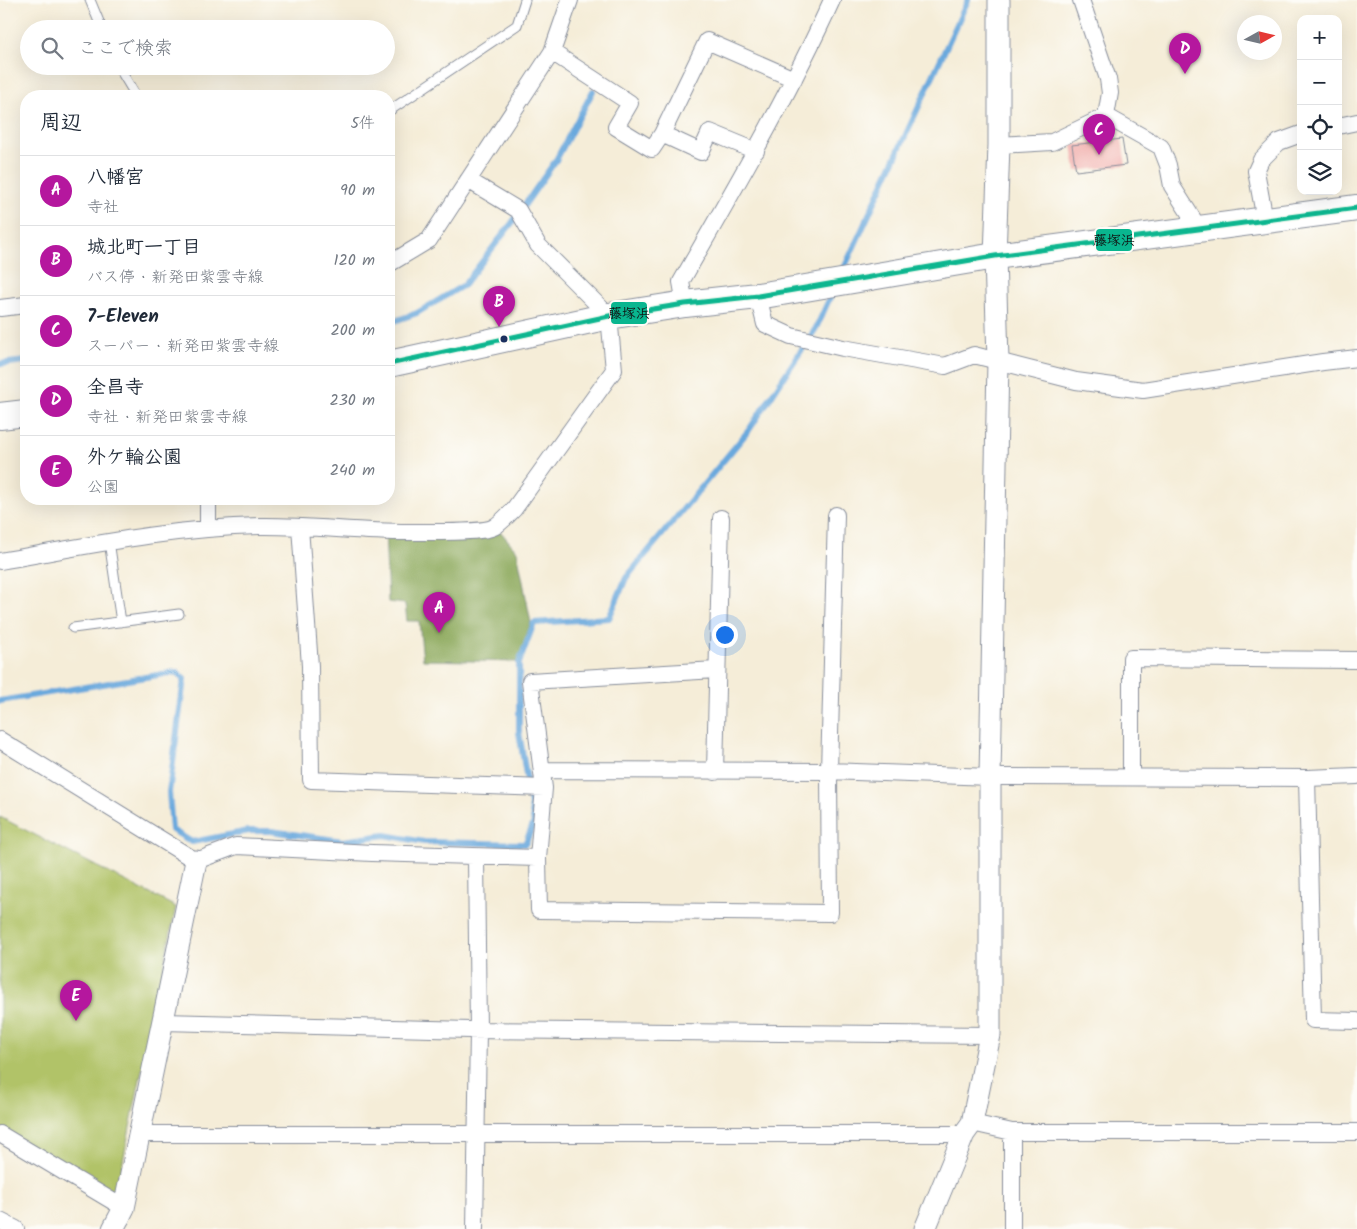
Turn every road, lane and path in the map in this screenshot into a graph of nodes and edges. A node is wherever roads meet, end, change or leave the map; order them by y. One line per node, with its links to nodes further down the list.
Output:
1 (90, 0): 7 (lane)
2 (525, 0): 12 (lane)
3 (570, 0): 8 (street)
4 (999, 0): 18 (street)
5 (1081, 0): 13 (street)
6 (827, 2): 10 (street)
7 (98, 20)
8 (552, 52): 16 (street); 20 (street)
9 (123, 75): 11 (lane)
10 (794, 79): 16 (street); 19 (street)
11 (132, 90)
12 (395, 108)
13 (1106, 116): 18 (street); 23 (street)
14 (1357, 122): 15 (street)
15 (1342, 125)
16 (662, 134): 19 (street)
17 (1297, 135): 22 (street)
18 (999, 145): 24 (street)
19 (756, 151): 27 (street)
20 (468, 180): 25 (street); 30 (street)
21 (1357, 208): 22 (main road)
22 (1265, 220): 23 (main road)
23 (1200, 230): 24 (main road)
24 (995, 256): 26 (main road); 32 (street)
25 (395, 260)
26 (758, 296): 27 (main road); 32 (street)
27 (685, 304): 30 (main road)
28 (20, 306): 29 (street)
29 (0, 308)
30 (609, 316): 33 (main road); 39 (street)
31 (1357, 358): 32 (street)
32 (998, 361): 54 (street)
33 (395, 363)
34 (20, 414): 35 (main road)
35 (0, 416)
36 (208, 505): 40 (street)
37 (836, 515): 50 (street)
38 (721, 518): 47 (street)
39 (300, 527): 40 (street); 56 (street)
40 (208, 529): 41 (street)
41 (109, 541): 42 (street); 44 (lane)
42 (0, 561)
43 (179, 614): 44 (lane)
44 (121, 622): 45 (lane)
45 (73, 628)
46 (1357, 660): 52 (street)
47 (716, 670): 49 (street); 51 (street)
48 (0, 740): 59 (street)
49 (542, 770): 51 (street); 56 (street)
50 (829, 771): 51 (street); 54 (street); 58 (street)
51 (715, 772)
52 (1131, 776): 54 (street); 55 (street)
53 (1357, 776): 55 (street)
54 (990, 777): 63 (street)
55 (1308, 778): 60 (street)
56 (544, 788): 58 (street)
57 (476, 857): 58 (street); 59 (street); 62 (street)
58 (538, 858)
59 (196, 860): 61 (street)
60 (1357, 1021)
61 (162, 1022): 62 (street); 68 (street)
62 (478, 1030): 63 (street); 69 (street)
63 (990, 1035): 64 (street)
64 (968, 1128): 65 (street); 69 (street); 76 (street)
65 (1012, 1132): 66 (street); 77 (street)
66 (1357, 1132)
67 (0, 1134): 70 (street)
68 (140, 1134): 69 (street); 70 (street)
69 (476, 1134): 75 (street)
70 (124, 1208): 73 (street); 74 (street)
71 (0, 1221): 72 (street)
72 (16, 1229)
73 (113, 1229)
74 (120, 1229)
75 (475, 1229)
76 (925, 1229)
77 (1012, 1229)

